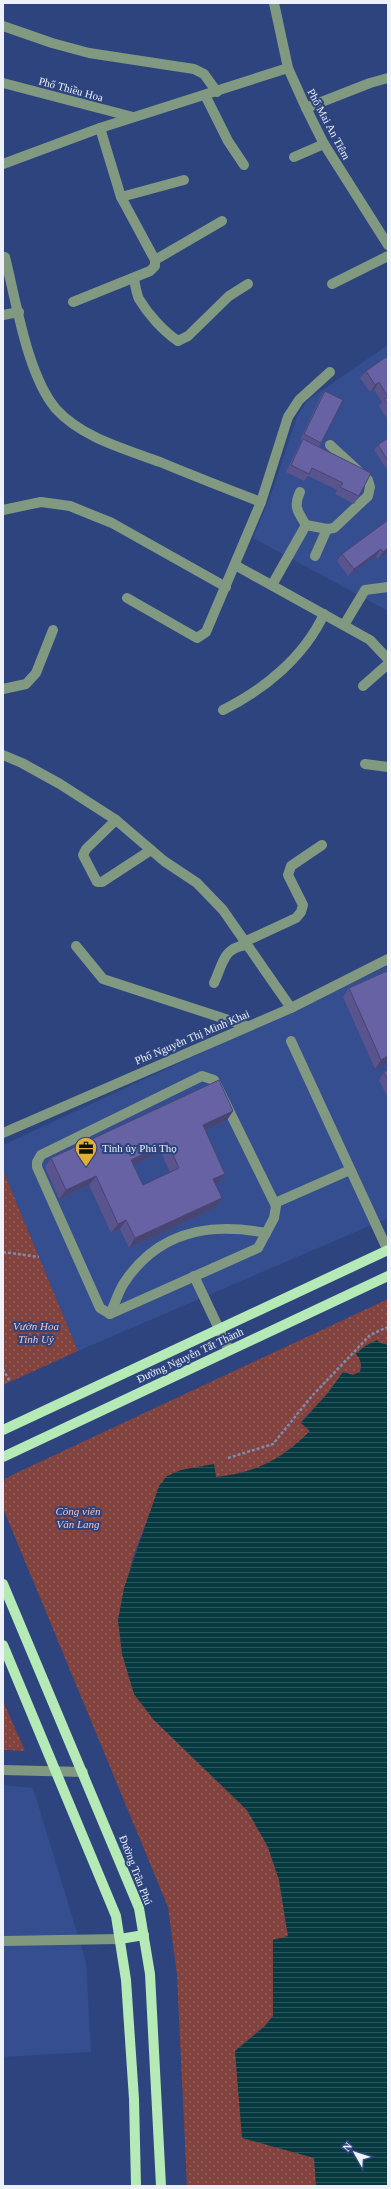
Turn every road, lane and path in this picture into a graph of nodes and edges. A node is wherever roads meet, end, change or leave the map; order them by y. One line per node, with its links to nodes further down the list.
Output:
1 (274, 3): 3 (street, Phố Mai An Tiêm)
2 (3, 26): 6 (street)
3 (288, 68): 6 (street); 8 (street, Phố Mai An Tiêm)
4 (388, 78): 8 (street)
5 (3, 83): 9 (street, Phố Thiều Hoa)
6 (217, 92): 7 (street)
7 (205, 95): 9 (street); 14 (street)
8 (306, 108): 11 (street, Phố Mai An Tiêm)
9 (133, 118): 10 (street)
10 (100, 128): 13 (street); 16 (street)
11 (324, 144): 12 (street); 18 (street, Phố Mai An Tiêm)
12 (294, 157)
13 (3, 164)
14 (244, 165)
15 (184, 180): 16 (street)
16 (121, 197): 21 (street)
17 (222, 221): 21 (street)
18 (387, 241)
19 (388, 256): 24 (street)
20 (5, 257): 26 (street)
21 (155, 260): 22 (street)
22 (134, 278): 23 (street); 25 (street)
23 (248, 284)
24 (332, 284)
25 (73, 302)
26 (18, 312): 27 (street); 31 (street)
27 (3, 315)
28 (330, 372): 31 (street)
29 (330, 445): 34 (street)
30 (300, 492): 33 (street)
31 (261, 502): 36 (street)
32 (3, 510): 39 (street)
33 (306, 525): 34 (street); 37 (street)
34 (327, 529): 35 (street)
35 (315, 556)
36 (235, 565): 37 (street); 39 (street)
37 (272, 585): 41 (street)
38 (388, 587): 42 (street)
39 (226, 588): 40 (street)
40 (126, 598)
41 (324, 614): 42 (street); 48 (street)
42 (344, 625): 44 (street)
43 (52, 630): 47 (street)
44 (388, 659)
45 (388, 664): 46 (street)
46 (363, 686)
47 (3, 689)
48 (223, 710)
49 (3, 756): 52 (street)
50 (364, 764): 51 (street)
51 (388, 767)
52 (116, 820): 54 (street); 54 (street)
53 (322, 845): 55 (street)
54 (151, 850): 55 (street)
55 (245, 943): 58 (street); 59 (street)
56 (76, 946): 60 (street)
57 (388, 959): 59 (street, Phố Nguyễn Thị Minh Khai)
58 (214, 983)
59 (291, 1008): 60 (street, Phố Nguyễn Thị Minh Khai)
60 (247, 1026): 62 (street, Phố Nguyễn Thị Minh Khai)
61 (291, 1041): 63 (street)
62 (3, 1133)
63 (350, 1170): 64 (street); 66 (street)
64 (275, 1203): 65 (street); 71 (street)
65 (266, 1233): 69 (street); 71 (street)
66 (388, 1251): 73 (main road, Đường Nguyễn Tất Thành)
67 (3, 1252): 68 (path)
68 (39, 1257)
69 (194, 1276): 71 (street); 73 (street)
70 (388, 1276): 74 (main road, Đường Nguyễn Tất Thành)
71 (110, 1314)
72 (388, 1327): 79 (path)
73 (219, 1329): 74 (street); 77 (main road, Đường Nguyễn Tất Thành)
74 (229, 1350): 78 (main road, Đường Nguyễn Tất Thành)
75 (3, 1369): 76 (path)
76 (10, 1382)
77 (3, 1430)
78 (3, 1457)
79 (228, 1458)
80 (3, 1584): 84 (main road, Đường Trần Phú)
81 (3, 1645): 83 (main road)
82 (3, 1770): 83 (street)
83 (56, 1772): 84 (street); 86 (main road)
84 (83, 1772): 85 (main road, Đường Trần Phú)
85 (144, 1934): 86 (main road); 89 (main road, Đường Trần Phú)
86 (120, 1939): 87 (street); 88 (main road)
87 (3, 1942)
88 (136, 2186)
89 (162, 2186)

